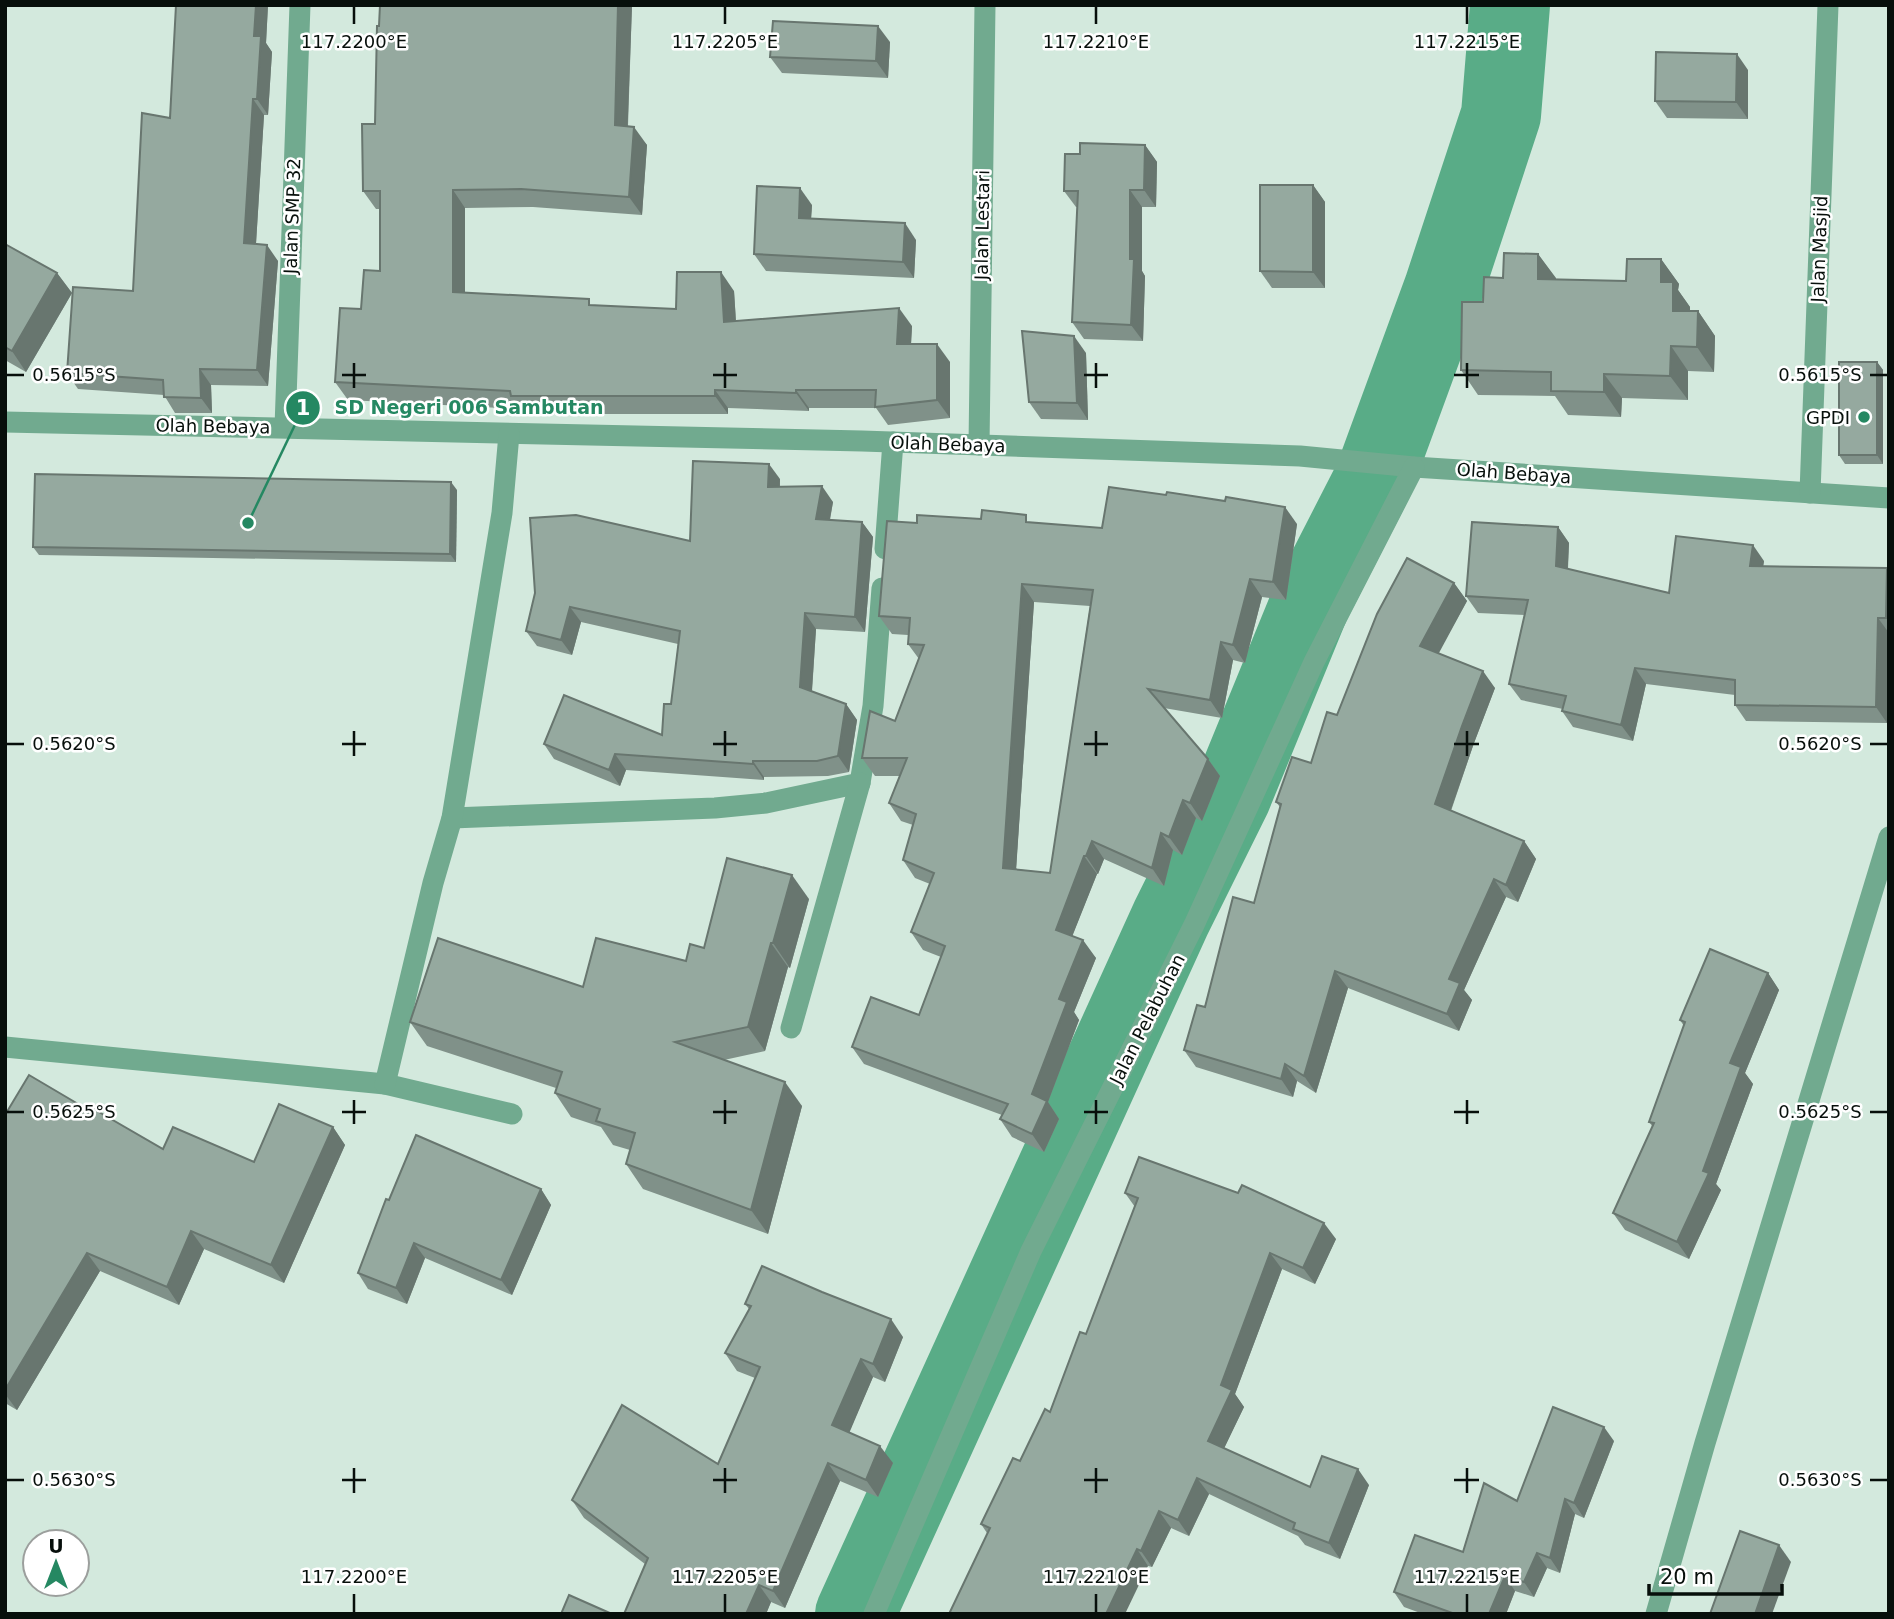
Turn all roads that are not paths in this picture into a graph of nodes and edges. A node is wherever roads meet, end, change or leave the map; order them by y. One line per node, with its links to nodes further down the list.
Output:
1 (300, 5): 5 (street, Jalan SMP 32)
2 (985, 5): 8 (street, Jalan Lestari)
3 (1828, 5): 10 (street, Jalan Masjid)
4 (5, 422): 5 (street, Olah Bebaya)
5 (285, 427): 6 (street, Olah Bebaya)
6 (509, 433): 7 (street, Olah Bebaya); 13 (street)
7 (892, 442): 8 (street, Olah Bebaya); 12 (street)
8 (979, 445): 9 (street, Olah Bebaya)
9 (1414, 467): 10 (street, Olah Bebaya); 19 (street, Jalan Pelabuhan)
10 (1810, 493): 11 (street, Olah Bebaya)
11 (1889, 498)
12 (860, 783): 13 (street); 15 (street)
13 (452, 818): 17 (street)
14 (1889, 837): 20 (street)
15 (791, 1028)
16 (5, 1047): 17 (street)
17 (385, 1084): 18 (street)
18 (512, 1114)
19 (874, 1614)
20 (1656, 1614)

